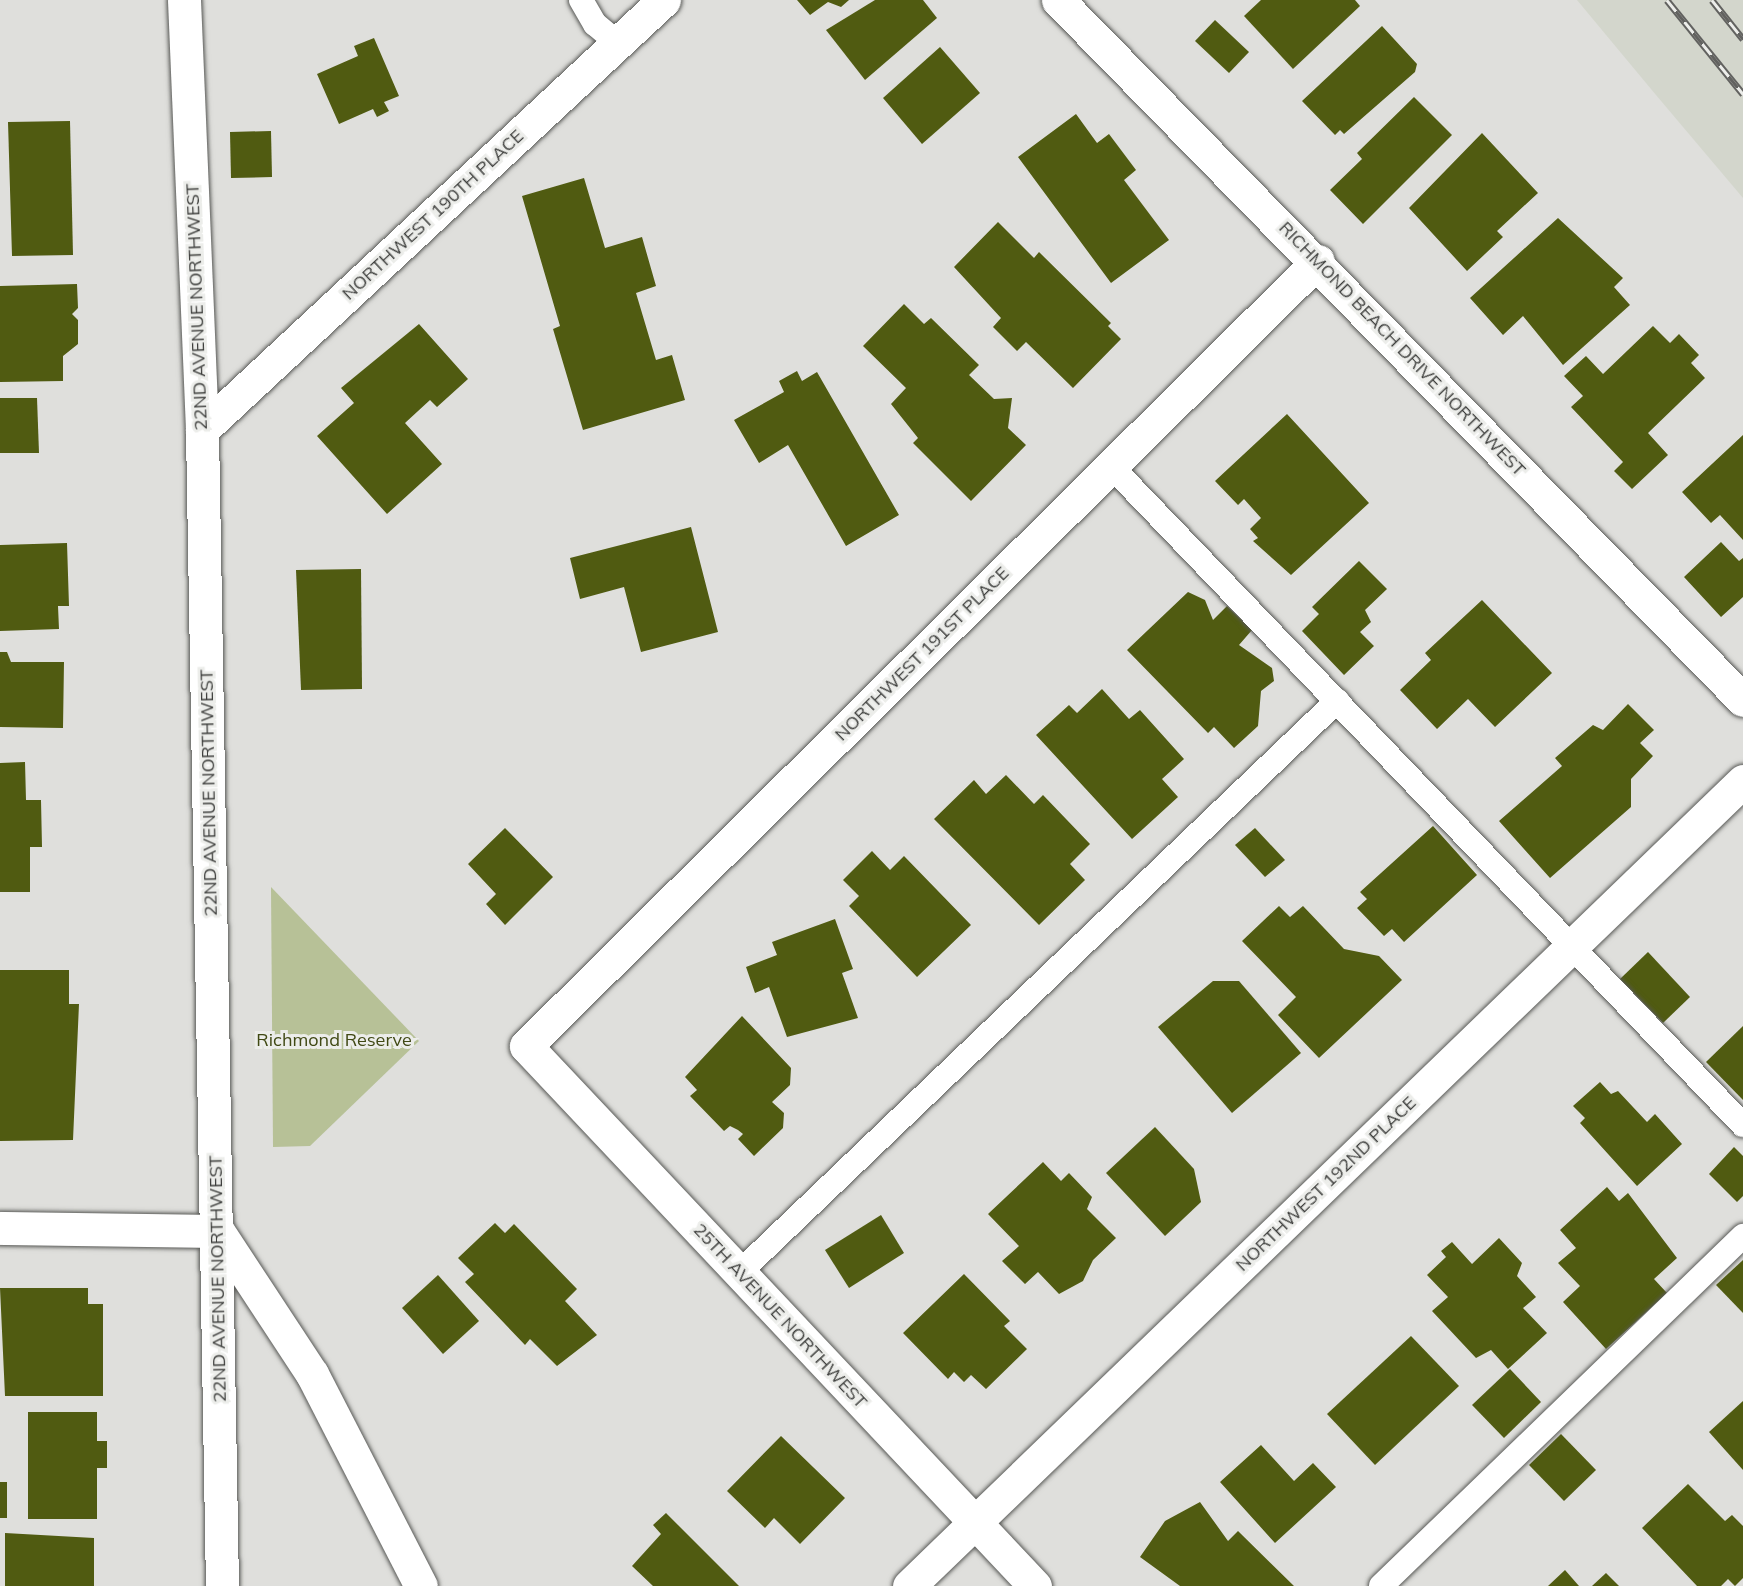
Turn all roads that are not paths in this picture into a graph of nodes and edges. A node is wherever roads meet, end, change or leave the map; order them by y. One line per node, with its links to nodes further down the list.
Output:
1 (184, 0): 7 (street, 22ND AVENUE NORTHWEST)
2 (582, 0): 5 (lane)
3 (664, 0): 5 (street, NORTHWEST 190TH PLACE)
4 (1058, 0): 6 (street, RICHMOND BEACH DRIVE NORTHWEST)
5 (618, 43): 7 (street, NORTHWEST 190TH PLACE)
6 (1318, 261): 8 (street, NORTHWEST 191ST PLACE); 9 (street, RICHMOND BEACH DRIVE NORTHWEST)
7 (202, 430): 16 (street, 22ND AVENUE NORTHWEST)
8 (1111, 466): 10 (lane); 13 (street, NORTHWEST 191ST PLACE)
9 (1743, 700)
10 (1337, 701): 12 (lane); 18 (lane)
11 (1743, 781): 12 (street, NORTHWEST 192ND PLACE)
12 (1572, 947): 14 (lane); 19 (street, NORTHWEST 192ND PLACE)
13 (526, 1046): 18 (street, 25TH AVENUE NORTHWEST)
14 (1743, 1125)
15 (0, 1228): 16 (street)
16 (218, 1232): 20 (street, 22ND AVENUE NORTHWEST); 21 (street)
17 (1743, 1236): 24 (lane)
18 (739, 1273): 19 (street, 25TH AVENUE NORTHWEST)
19 (975, 1523): 22 (street, NORTHWEST 192ND PLACE); 23 (street, 25TH AVENUE NORTHWEST)
20 (222, 1586)
21 (421, 1586)
22 (909, 1586)
23 (1035, 1586)
24 (1381, 1586)

